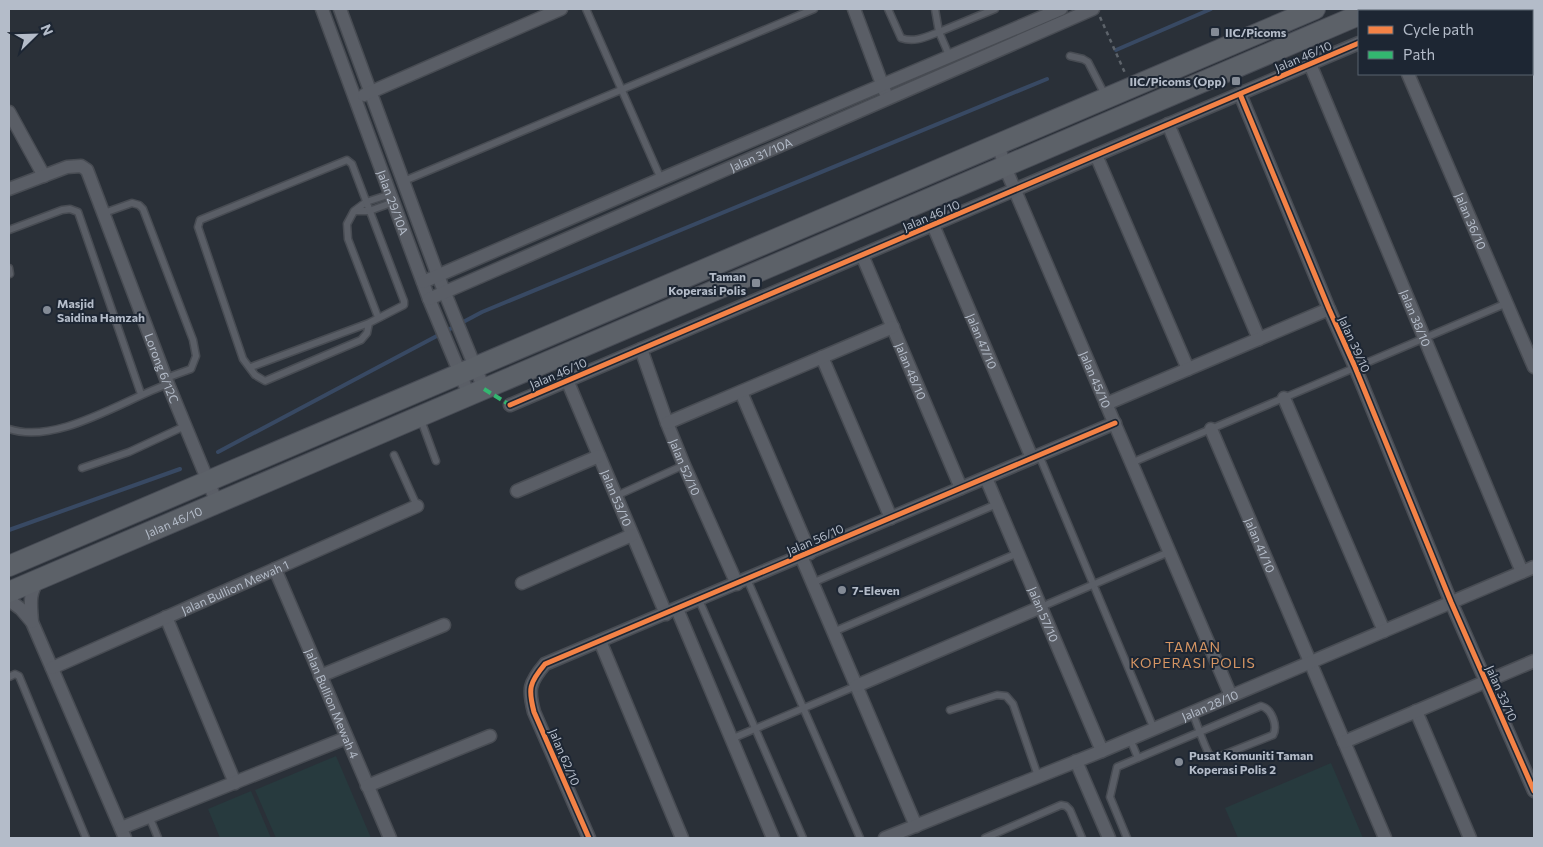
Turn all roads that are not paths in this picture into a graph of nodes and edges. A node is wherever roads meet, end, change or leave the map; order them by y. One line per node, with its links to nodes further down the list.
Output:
1 (322, 9): 25 (street, Jalan 29/10A)
2 (340, 9): 23 (street, Jalan 29/10A)
3 (561, 9): 23 (street)
4 (586, 9): 22 (lane)
5 (814, 9): 22 (lane)
6 (854, 9): 21 (street)
7 (888, 9): 15 (lane)
8 (935, 9): 15 (lane)
9 (995, 9): 13 (lane)
10 (1057, 9): 17 (street, Jalan 31/10A)
11 (1095, 9): 27 (street, Jalan 31/10A)
12 (1315, 9): 26 (main road, Jalan 46/10)
13 (980, 12): 15 (lane)
14 (1358, 16): 33 (main road, Jalan 46/10)
15 (939, 32): 17 (lane)
16 (1358, 43): 19 (street, Jalan 46/10)
17 (949, 55): 21 (street, Jalan 31/10A)
18 (1070, 56): 26 (lane)
19 (1310, 64): 24 (street, Jalan 46/10); 56 (street, Jalan 38/10)
20 (1408, 75): 51 (street, Jalan 36/10)
21 (882, 84): 27 (street); 35 (street, Jalan 31/10A)
22 (622, 90): 35 (lane); 36 (lane)
23 (372, 91): 25 (street); 36 (street, Jalan 29/10A)
24 (1240, 94): 29 (street, Jalan 46/10); 52 (street, Jalan 39/10)
25 (355, 98): 39 (street, Jalan 29/10A)
26 (1106, 98): 31 (main road, Jalan 46/10)
27 (888, 99): 49 (street, Jalan 31/10A)
28 (9, 112): 30 (street)
29 (1168, 124): 32 (street, Jalan 46/10); 57 (street)
30 (13, 130): 34 (street)
31 (998, 144): 33 (street, Jalan 45/10); 64 (main road, Jalan 46/10)
32 (1096, 155): 38 (street, Jalan 46/10); 63 (street)
33 (1005, 166): 38 (street, Jalan 45/10); 67 (main road, Jalan 46/10)
34 (44, 176): 37 (street); 43 (street, Lorong 6/12C)
35 (661, 178): 47 (street, Jalan 31/10A)
36 (404, 181): 47 (street, Jalan 29/10A)
37 (9, 189)
38 (1015, 190): 44 (street, Jalan 46/10); 71 (street, Jalan 45/10)
39 (392, 198): 40 (lane); 41 (lane); 48 (street, Jalan 29/10A)
40 (366, 202): 41 (lane); 42 (lane); 60 (lane)
41 (369, 210): 42 (lane); 53 (lane)
42 (354, 211): 53 (lane)
43 (104, 213): 66 (street, Lorong 6/12C); 66 (lane)
44 (933, 225): 46 (street, Jalan 46/10); 81 (street, Jalan 47/10)
45 (9, 230): 69 (lane)
46 (862, 255): 55 (street, Jalan 48/10); 58 (street, Jalan 46/10)
47 (438, 276): 48 (street, Jalan 31/10A); 49 (street, Jalan 29/10A)
48 (423, 282): 50 (street, Jalan 29/10A)
49 (444, 293): 50 (street, Jalan 31/10A); 64 (street, Jalan 29/10A)
50 (430, 299): 64 (street, Jalan 29/10A)
51 (1507, 303): 56 (lane); 62 (street, Jalan 36/10)
52 (1329, 309): 57 (street); 61 (street, Jalan 39/10)
53 (378, 317): 54 (lane)
54 (369, 323): 60 (lane); 60 (lane)
55 (893, 327): 59 (street); 88 (street, Jalan 48/10)
56 (1426, 337): 61 (lane); 101 (street, Jalan 38/10)
57 (1259, 339): 63 (street)
58 (642, 349): 65 (street, Jalan 46/10); 74 (street, Jalan 52/10)
59 (822, 357): 68 (street); 94 (street)
60 (251, 367)
61 (1355, 367): 70 (lane); 110 (street, Jalan 39/10)
62 (1534, 367)
63 (1188, 369): 71 (street)
64 (467, 370): 67 (street, Jalan 29/10A); 87 (main road, Jalan 46/10)
65 (567, 380): 72 (street, Jalan 46/10); 80 (street, Jalan 53/10)
66 (167, 381): 69 (lane); 76 (street, Lorong 6/12C)
67 (476, 392): 73 (main road, Jalan 46/10)
68 (741, 392): 74 (street); 98 (street)
69 (142, 394): 77 (lane)
70 (1284, 398): 78 (lane); 116 (street)
71 (1106, 404): 75 (street, Jalan 45/10)
72 (510, 405)
73 (420, 416): 82 (lane); 91 (main road, Jalan 46/10)
74 (667, 423): 84 (street, Jalan 52/10)
75 (1115, 423): 81 (street, Jalan 56/10); 83 (street, Jalan 45/10)
76 (185, 426): 85 (lane); 87 (street, Lorong 6/12C)
77 (9, 429)
78 (1211, 429): 83 (lane); 120 (street, Jalan 41/10)
79 (394, 455): 93 (lane)
80 (599, 456): 89 (street); 90 (street, Jalan 53/10)
81 (1035, 457): 86 (street, Jalan 56/10); 106 (lane)
82 (436, 461)
83 (1132, 463): 96 (street, Jalan 45/10)
84 (684, 465): 90 (lane); 103 (street, Jalan 52/10)
85 (82, 468)
86 (986, 478): 88 (street, Jalan 56/10); 92 (street, Jalan 57/10)
87 (208, 481): 91 (street, Lorong 6/12C); 99 (main road, Jalan 46/10)
88 (961, 488): 94 (street, Jalan 56/10)
89 (517, 491)
90 (616, 496): 95 (street, Jalan 53/10)
91 (217, 503): 102 (main road, Jalan 46/10)
92 (997, 504): 97 (street, Jalan 57/10); 105 (lane)
93 (417, 506): 100 (street, Jalan Bullion Mewah 1)
94 (891, 518): 98 (street, Jalan 56/10)
95 (632, 535): 104 (street); 112 (street, Jalan 53/10)
96 (1169, 552): 106 (lane); 127 (street, Jalan 45/10)
97 (1018, 554): 111 (street, Jalan 57/10); 117 (lane)
98 (805, 555): 103 (street, Jalan 56/10); 105 (street)
99 (9, 566)
100 (275, 569): 113 (street, Jalan Bullion Mewah 1); 122 (street, Jalan Bullion Mewah 4)
101 (1528, 569): 110 (street, Jalan 28/10)
102 (41, 578): 107 (main road, Jalan 46/10); 114 (street)
103 (742, 582): 109 (street, Jalan 56/10); 128 (lane)
104 (522, 583)
105 (812, 583): 117 (street)
106 (1093, 585): 111 (lane); 132 (lane)
107 (9, 592)
108 (9, 600): 114 (street)
109 (699, 600): 112 (street, Jalan 56/10); 133 (lane)
110 (1451, 602): 116 (street, Jalan 28/10); 124 (street, Jalan 33/10)
111 (1041, 607): 126 (street); 140 (street, Jalan 57/10)
112 (672, 612): 118 (street, Jalan 56/10); 137 (street, Jalan 53/10)
113 (166, 617): 121 (street, Jalan Bullion Mewah 1); 144 (street)
114 (32, 622): 121 (street)
115 (444, 626): 122 (street)
116 (1384, 631): 120 (street, Jalan 28/10)
117 (833, 632): 126 (street)
118 (600, 641): 125 (street, Jalan 56/10); 155 (street)
119 (1534, 661): 124 (street)
120 (1310, 662): 127 (street, Jalan 28/10); 139 (street, Jalan 41/10)
121 (52, 668): 149 (street)
122 (320, 676): 136 (street, Jalan Bullion Mewah 4)
123 (9, 677): 151 (lane)
124 (1486, 681): 130 (street); 146 (street, Jalan 33/10)
125 (531, 683): 154 (street, Jalan 62/10)
126 (856, 686): 128 (lane); 148 (street)
127 (1231, 696): 131 (street, Jalan 28/10)
128 (802, 709): 133 (lane); 158 (lane)
129 (950, 710): 143 (lane)
130 (1416, 711): 139 (street); 164 (street)
131 (1192, 712): 132 (street, Jalan 28/10); 134 (lane)
132 (1154, 728): 138 (street, Jalan 28/10)
133 (755, 729): 137 (lane); 157 (lane)
134 (1200, 732): 134 (lane); 141 (lane)
135 (490, 736): 145 (street)
136 (346, 738): 144 (street); 145 (street, Jalan Bullion Mewah 4)
137 (731, 739): 156 (street, Jalan 53/10)
138 (1130, 739): 140 (street, Jalan 28/10); 141 (lane)
139 (1344, 742): 163 (street, Jalan 41/10)
140 (1102, 751): 142 (street, Jalan 28/10)
141 (1138, 758): 162 (lane)
142 (1076, 761): 143 (street, Jalan 28/10); 161 (street)
143 (1038, 776): 148 (street, Jalan 28/10)
144 (234, 782): 147 (street)
145 (367, 786): 153 (street, Jalan Bullion Mewah 4)
146 (1534, 791)
147 (149, 816): 149 (street); 152 (lane)
148 (916, 826): 150 (street, Jalan 28/10)
149 (123, 833)
150 (891, 837)
151 (86, 838)
152 (158, 838)
153 (390, 838)
154 (589, 838)
155 (682, 838)
156 (773, 838)
157 (803, 838)
158 (860, 838)
159 (985, 838): 160 (lane)
160 (1082, 838)
161 (1109, 838)
162 (1127, 838)
163 (1385, 838)
164 (1470, 838)

